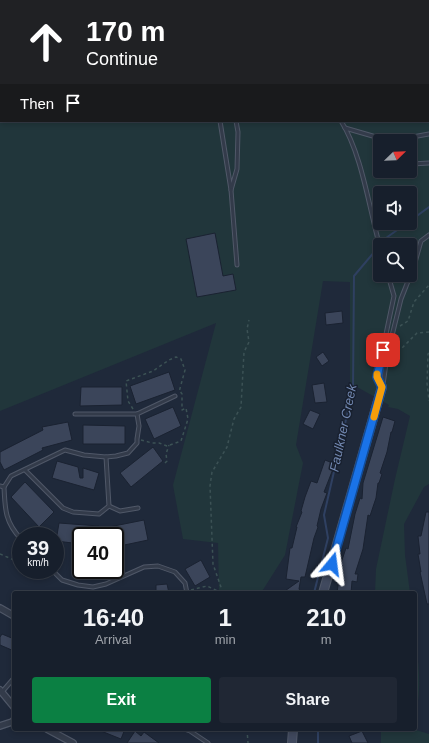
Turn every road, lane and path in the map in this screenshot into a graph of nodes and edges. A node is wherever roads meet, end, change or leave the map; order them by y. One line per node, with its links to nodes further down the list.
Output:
1 (220, 122): 8 (lane)
2 (236, 122): 8 (lane)
3 (342, 122): 4 (lane)
4 (345, 128): 5 (lane); 10 (lane)
5 (429, 134)
6 (429, 162): 7 (lane)
7 (417, 163)
8 (231, 190): 11 (lane)
9 (429, 235): 15 (lane)
10 (378, 238)
11 (237, 265)
12 (390, 282): 19 (lane)
13 (429, 285): 15 (path)
14 (249, 320): 40 (path)
15 (394, 331): 18 (lane)
16 (429, 332): 18 (path)
17 (429, 353): 22 (path)
18 (388, 356): 19 (lane)
19 (382, 387): 41 (street)
20 (180, 391): 21 (path); 24 (path); 26 (path)
21 (175, 396): 24 (lane)
22 (429, 401)
23 (75, 414): 24 (lane)
24 (136, 414): 25 (lane)
25 (137, 439): 26 (path); 27 (lane)
26 (168, 445): 28 (path)
27 (106, 457): 29 (lane); 31 (lane)
28 (165, 463)
29 (25, 470): 30 (lane); 31 (lane)
30 (2, 486): 33 (lane)
31 (109, 506): 32 (lane)
32 (138, 508)
33 (12, 527)
34 (0, 554): 35 (path)
35 (12, 559)
36 (61, 579): 37 (lane)
37 (187, 591)
38 (190, 591): 39 (path)
39 (218, 591)
40 (222, 591)
41 (324, 591)
42 (0, 608): 43 (street)
43 (12, 615)
44 (12, 680): 45 (lane)
45 (1, 691): 46 (street)
46 (12, 705)
47 (12, 722): 48 (street)
48 (0, 726)
49 (51, 731): 53 (street)
50 (191, 731): 54 (lane)
51 (248, 731): 55 (path)
52 (293, 731): 56 (street)
53 (73, 743)
54 (208, 743)
55 (248, 743)
56 (292, 743)

